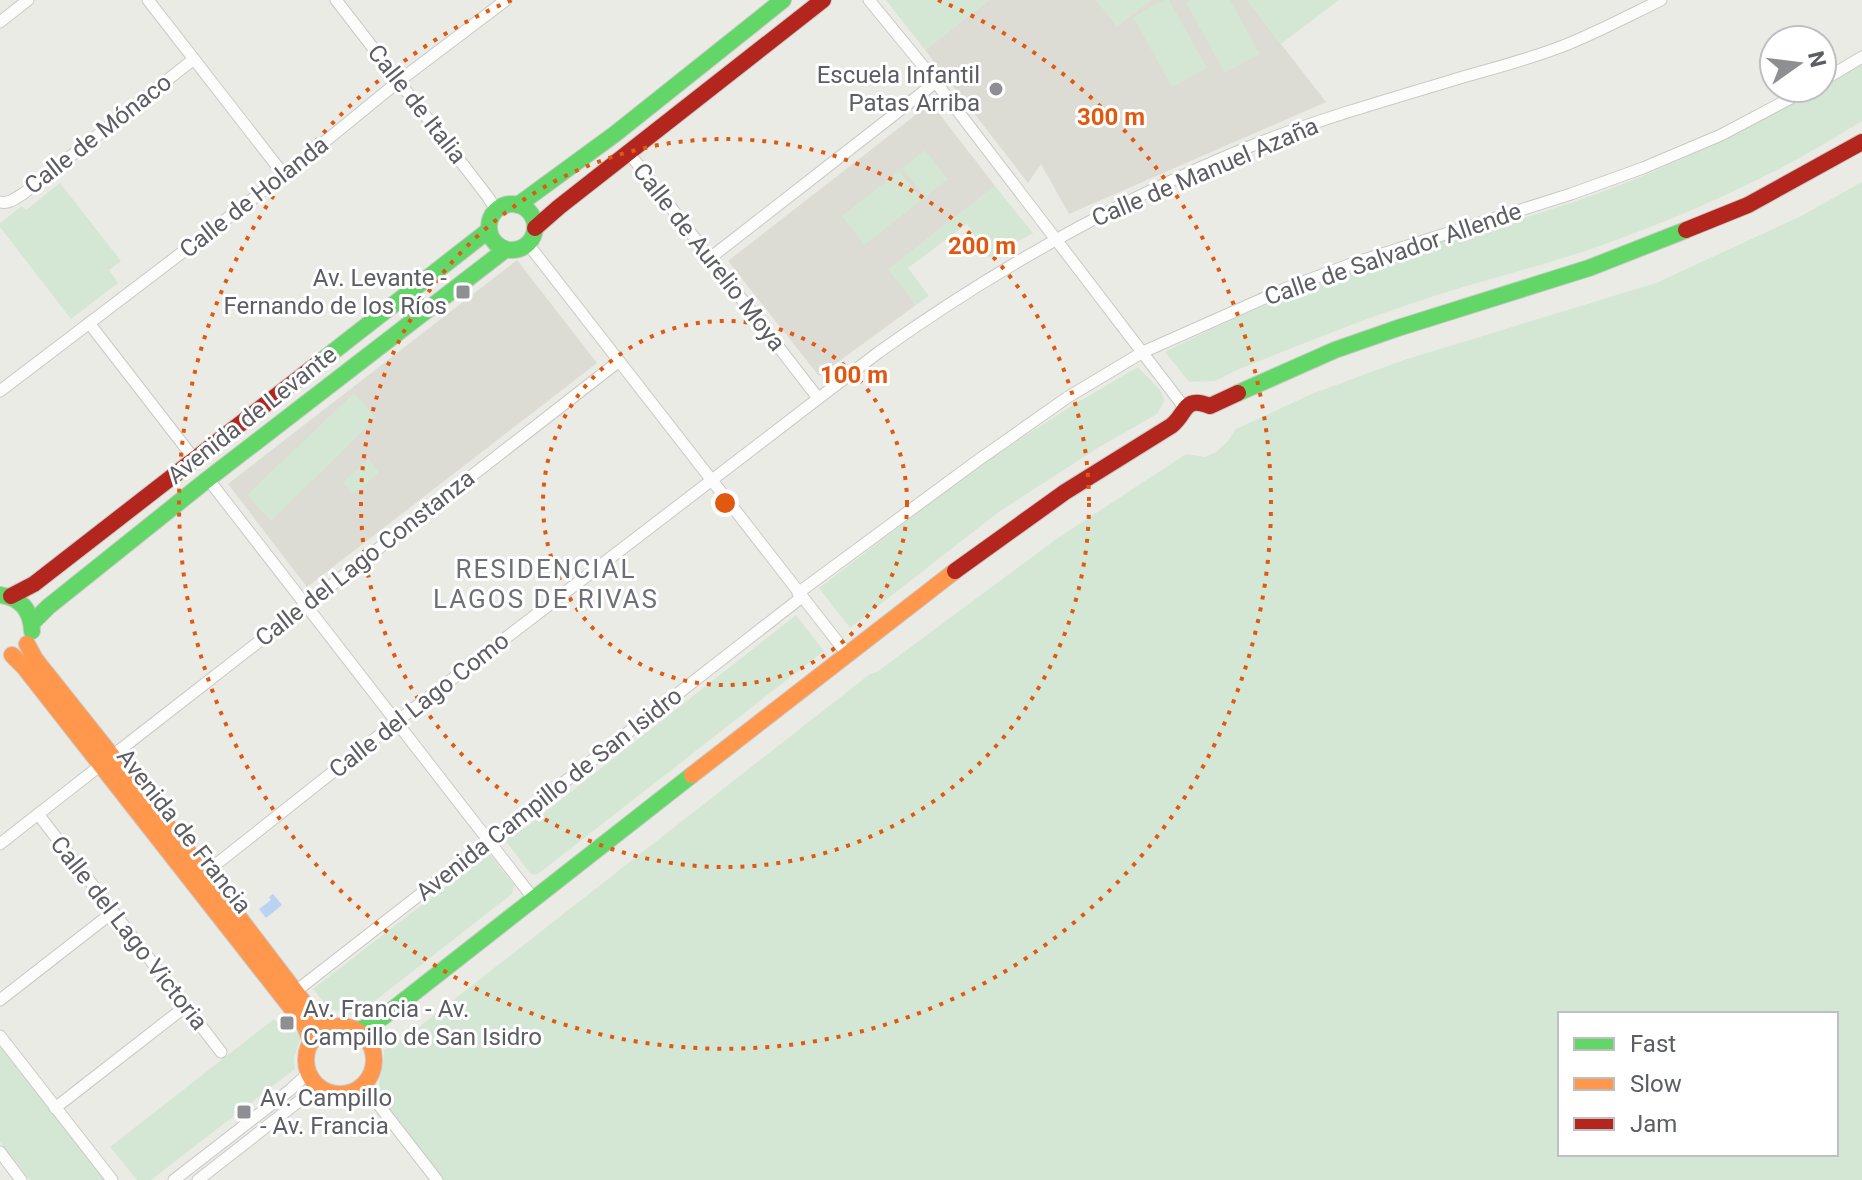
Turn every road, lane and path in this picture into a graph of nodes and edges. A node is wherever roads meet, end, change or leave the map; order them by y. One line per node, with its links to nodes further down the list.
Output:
1 (28, 0): 9 (street)
2 (148, 0): 11 (street)
3 (336, 0): 13 (street, Calle de Italia)
4 (506, 0): 13 (street, Calle de Holanda)
5 (783, 0): 20 (street)
6 (823, 0): 17 (street)
7 (869, 0): 14 (street)
8 (1661, 0): 24 (street, Calle de Manuel Azaña)
9 (0, 22)
10 (1862, 57): 12 (street)
11 (194, 59): 18 (street); 19 (street, Calle de Mónaco)
12 (1838, 71)
13 (399, 81): 18 (street, Calle de Holanda); 21 (street, Calle de Italia)
14 (936, 82): 24 (street); 27 (street)
15 (1780, 104): 29 (street, Calle de Salvador Allende)
16 (1862, 142): 33 (street)
17 (629, 153): 22 (street); 27 (street, Calle de Aurelio Moya)
18 (284, 175): 28 (street, Calle de Holanda)
19 (0, 202)
20 (518, 205): 21 (street); 22 (street)
21 (496, 210): 23 (street)
22 (535, 228): 25 (street)
23 (489, 230): 26 (street); 34 (street, Avenida de Levante)
24 (1055, 240): 29 (street); 32 (street, Calle de Manuel Azaña)
25 (528, 244): 26 (street); 30 (street)
26 (505, 250): 35 (street, Avenida de Levante)
27 (710, 258): 32 (street, Calle de Aurelio Moya)
28 (89, 323): 31 (street, Calle de Holanda); 34 (street)
29 (1143, 352): 33 (street); 38 (street, Calle de Salvador Allende)
30 (618, 362): 36 (street); 39 (street, Calle del Lago Constanza)
31 (0, 391)
32 (818, 398): 36 (street, Calle de Manuel Azaña)
33 (1184, 407): 42 (street)
34 (195, 460): 37 (street, Avenida de Levante)
35 (208, 479): 39 (street); 40 (street, Avenida de Levante)
36 (711, 481): 38 (street); 44 (street, Calle del Lago Como)
37 (6, 595): 40 (street)
38 (800, 595): 42 (street); 47 (street, Avenida Campillo de San Isidro)
39 (304, 605): 44 (street); 45 (street, Calle del Lago Constanza)
40 (32, 623): 41 (street)
41 (27, 644): 43 (street); 45 (street, Avenida de Francia)
42 (847, 654): 50 (street)
43 (5, 659): 45 (street, Avenida de Francia)
44 (396, 722): 47 (street); 49 (street, Calle del Lago Como)
45 (107, 761): 46 (street, Calle del Lago Constanza); 49 (street, Avenida de Francia); 58 (street, Avenida de Francia)
46 (38, 814): 48 (street, Calle del Lago Constanza); 51 (street, Calle del Lago Victoria)
47 (490, 840): 50 (street); 52 (street, Avenida Campillo de San Isidro)
48 (0, 844)
49 (205, 873): 52 (street, Avenida de Francia)
50 (533, 898): 56 (street)
51 (113, 912): 53 (street); 54 (street, Calle del Lago Victoria)
52 (296, 991): 55 (street, Avenida de Francia)
53 (0, 1000)
54 (186, 1006): 59 (street, Calle del Lago Victoria); 63 (street)
55 (326, 1028): 56 (street); 58 (street)
56 (358, 1030): 61 (street)
57 (0, 1036): 63 (street)
58 (311, 1041): 60 (street)
59 (221, 1052)
60 (308, 1071): 62 (street); 68 (street)
61 (364, 1083): 62 (street); 65 (street)
62 (320, 1088): 69 (street)
63 (55, 1108): 67 (street)
64 (1, 1153): 66 (street)
65 (432, 1179)
66 (21, 1180)
67 (112, 1180)
68 (174, 1180)
69 (198, 1180)

